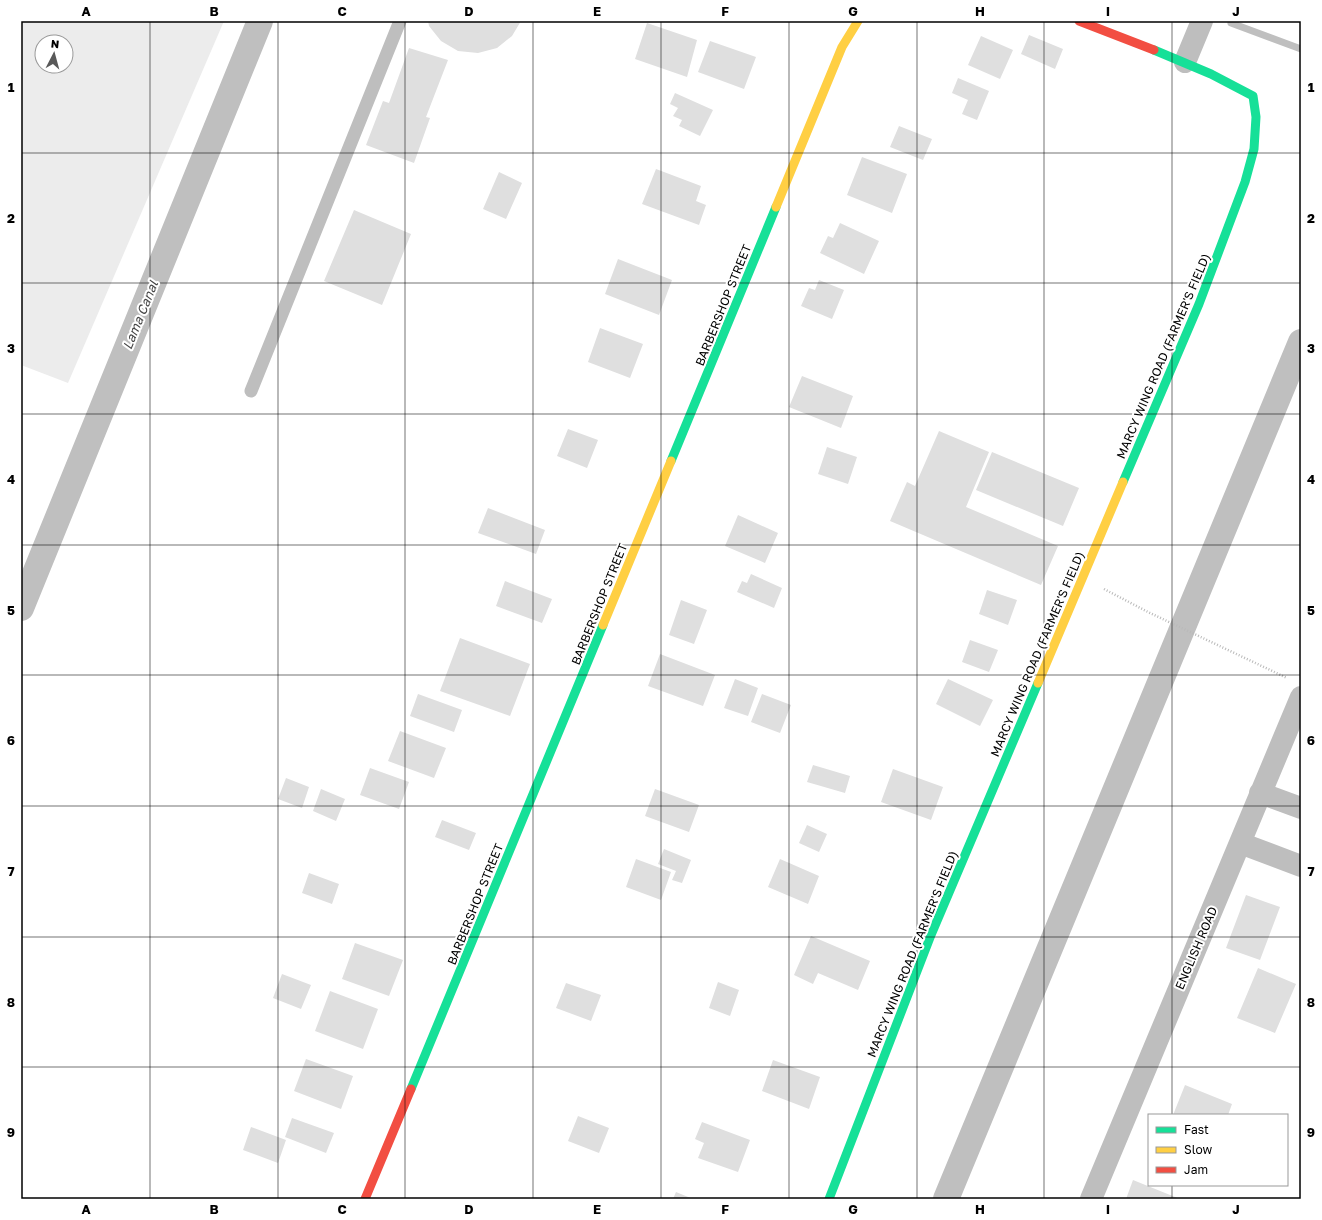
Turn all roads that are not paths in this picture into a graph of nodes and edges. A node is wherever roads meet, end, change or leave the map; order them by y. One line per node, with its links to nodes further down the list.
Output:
1 (400, 21): 6 (lane)
2 (858, 21): 12 (street, BARBERSHOP STREET)
3 (1079, 21): 5 (street)
4 (1202, 21): 5 (street)
5 (1185, 62): 13 (street, MARCY WING ROAD (FARMER'S FIELD))
6 (251, 391)
7 (1301, 697): 8 (street, ENGLISH ROAD)
8 (1260, 793): 9 (street); 10 (street, ENGLISH ROAD)
9 (1301, 808)
10 (1240, 843): 11 (street); 14 (street, ENGLISH ROAD)
11 (1301, 866)
12 (366, 1199)
13 (829, 1199)
14 (1091, 1199)

